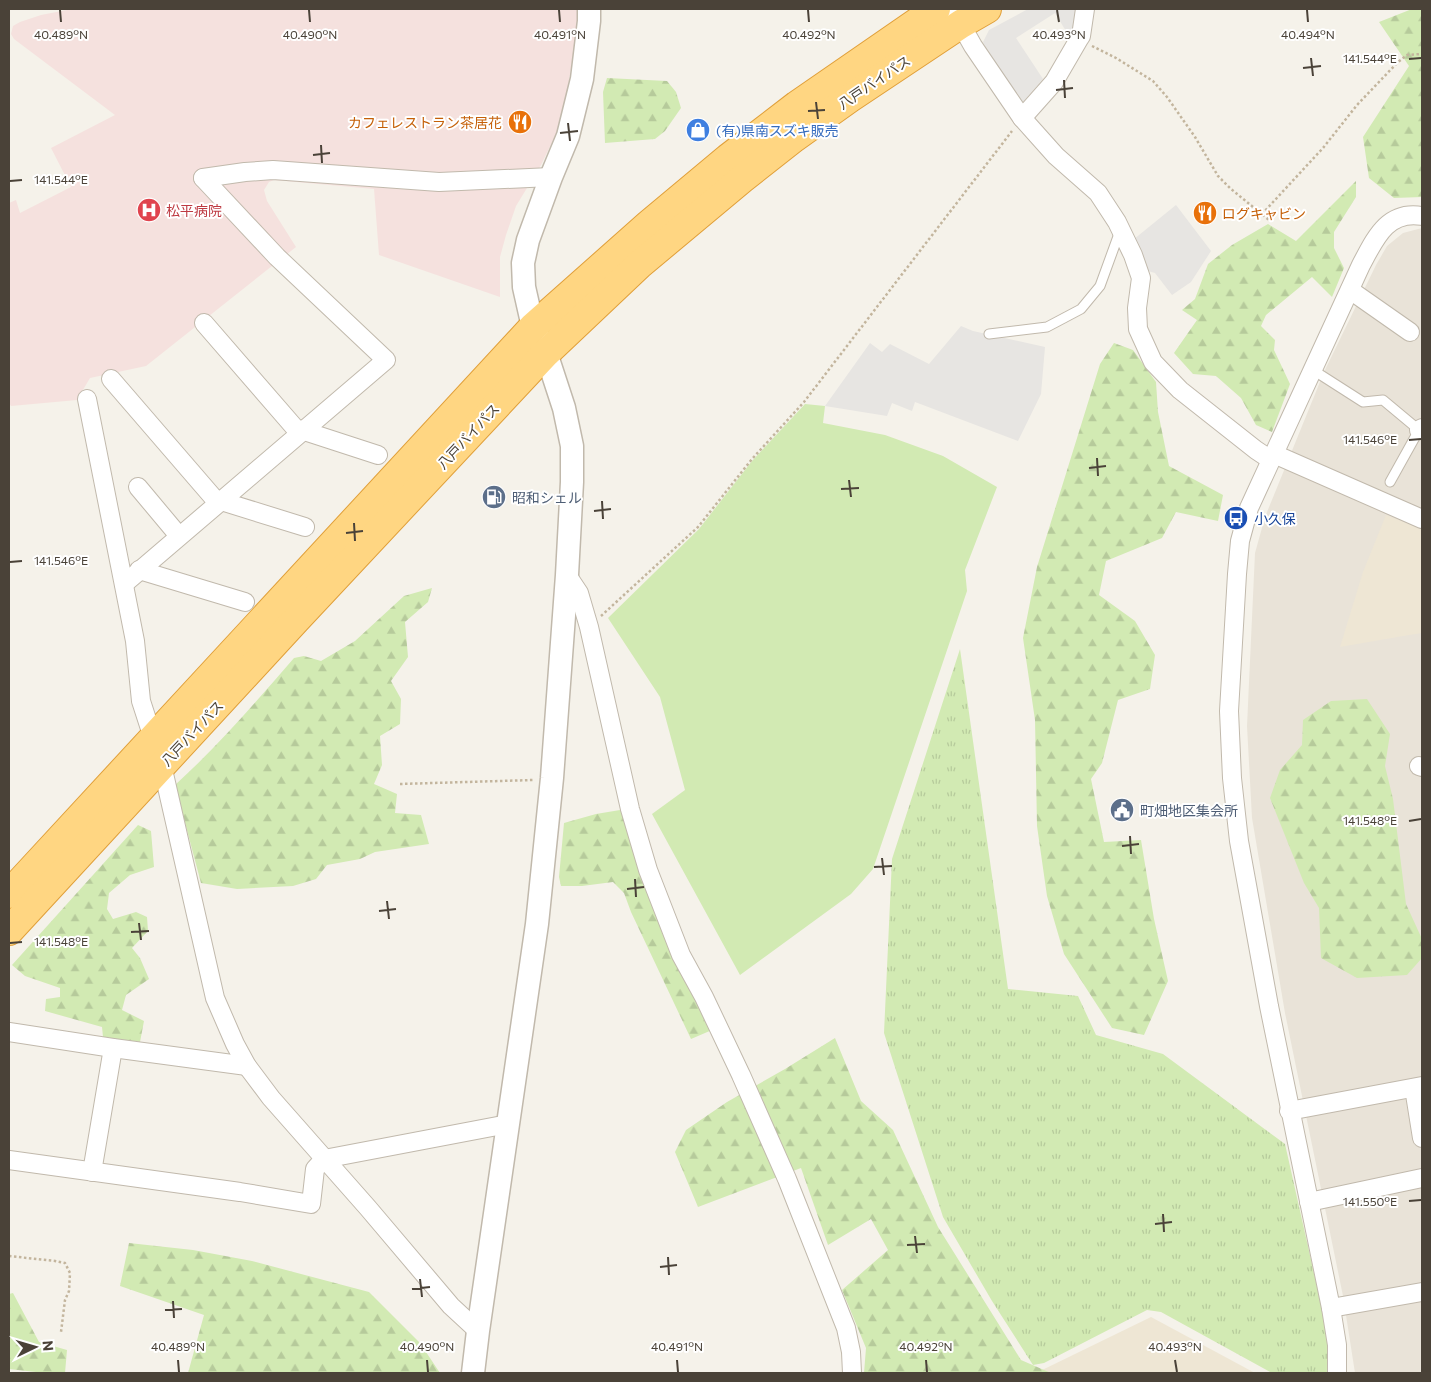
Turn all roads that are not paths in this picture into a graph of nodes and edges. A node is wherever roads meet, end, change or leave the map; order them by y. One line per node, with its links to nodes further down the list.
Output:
1 (589, 9): 7 (street)
2 (936, 9): 12 (highway, 八戸バイパス)
3 (987, 9): 5 (highway, 八戸バイパス)
4 (1085, 9): 6 (street)
5 (957, 17): 6 (street); 15 (highway, 八戸バイパス)
6 (1022, 118): 9 (street)
7 (551, 177): 12 (street); 20 (street)
8 (1422, 216): 10 (street)
9 (1120, 229): 14 (lane); 22 (street)
10 (1350, 290): 13 (street); 16 (street)
11 (204, 323): 20 (street)
12 (533, 327): 15 (street); 33 (highway, 八戸バイパス)
13 (1410, 332)
14 (989, 334)
15 (546, 353): 30 (street); 34 (highway, 八戸バイパス)
16 (1313, 370): 19 (lane); 22 (street)
17 (111, 379): 25 (street)
18 (87, 399): 31 (street)
19 (1421, 429): 23 (lane)
20 (303, 430): 21 (street); 25 (street)
21 (378, 455)
22 (1273, 457): 26 (street); 41 (street)
23 (1390, 482)
24 (138, 487): 28 (street)
25 (219, 502): 27 (street); 28 (street)
26 (1422, 520)
27 (305, 527)
28 (180, 536): 29 (street)
29 (139, 570): 31 (street); 32 (street)
30 (567, 575): 42 (street); 53 (street)
31 (124, 584): 33 (street)
32 (245, 602)
33 (153, 738): 35 (highway, 八戸バイパス)
34 (162, 766): 36 (highway, 八戸バイパス); 39 (street)
35 (9, 894)
36 (9, 931)
37 (9, 1032): 38 (street)
38 (113, 1048): 39 (street); 46 (street)
39 (247, 1066): 44 (street)
40 (1418, 1087): 41 (street); 43 (street)
41 (1290, 1111): 48 (street)
42 (508, 1124): 44 (street); 51 (street)
43 (1422, 1138)
44 (324, 1159): 46 (street); 51 (street)
45 (9, 1160): 46 (street)
46 (92, 1172)
47 (1422, 1178): 48 (street)
48 (1309, 1202): 50 (street)
49 (1422, 1292): 50 (street)
50 (1331, 1308): 54 (street)
51 (478, 1331): 52 (street)
52 (473, 1373)
53 (852, 1373)
54 (1337, 1373)

